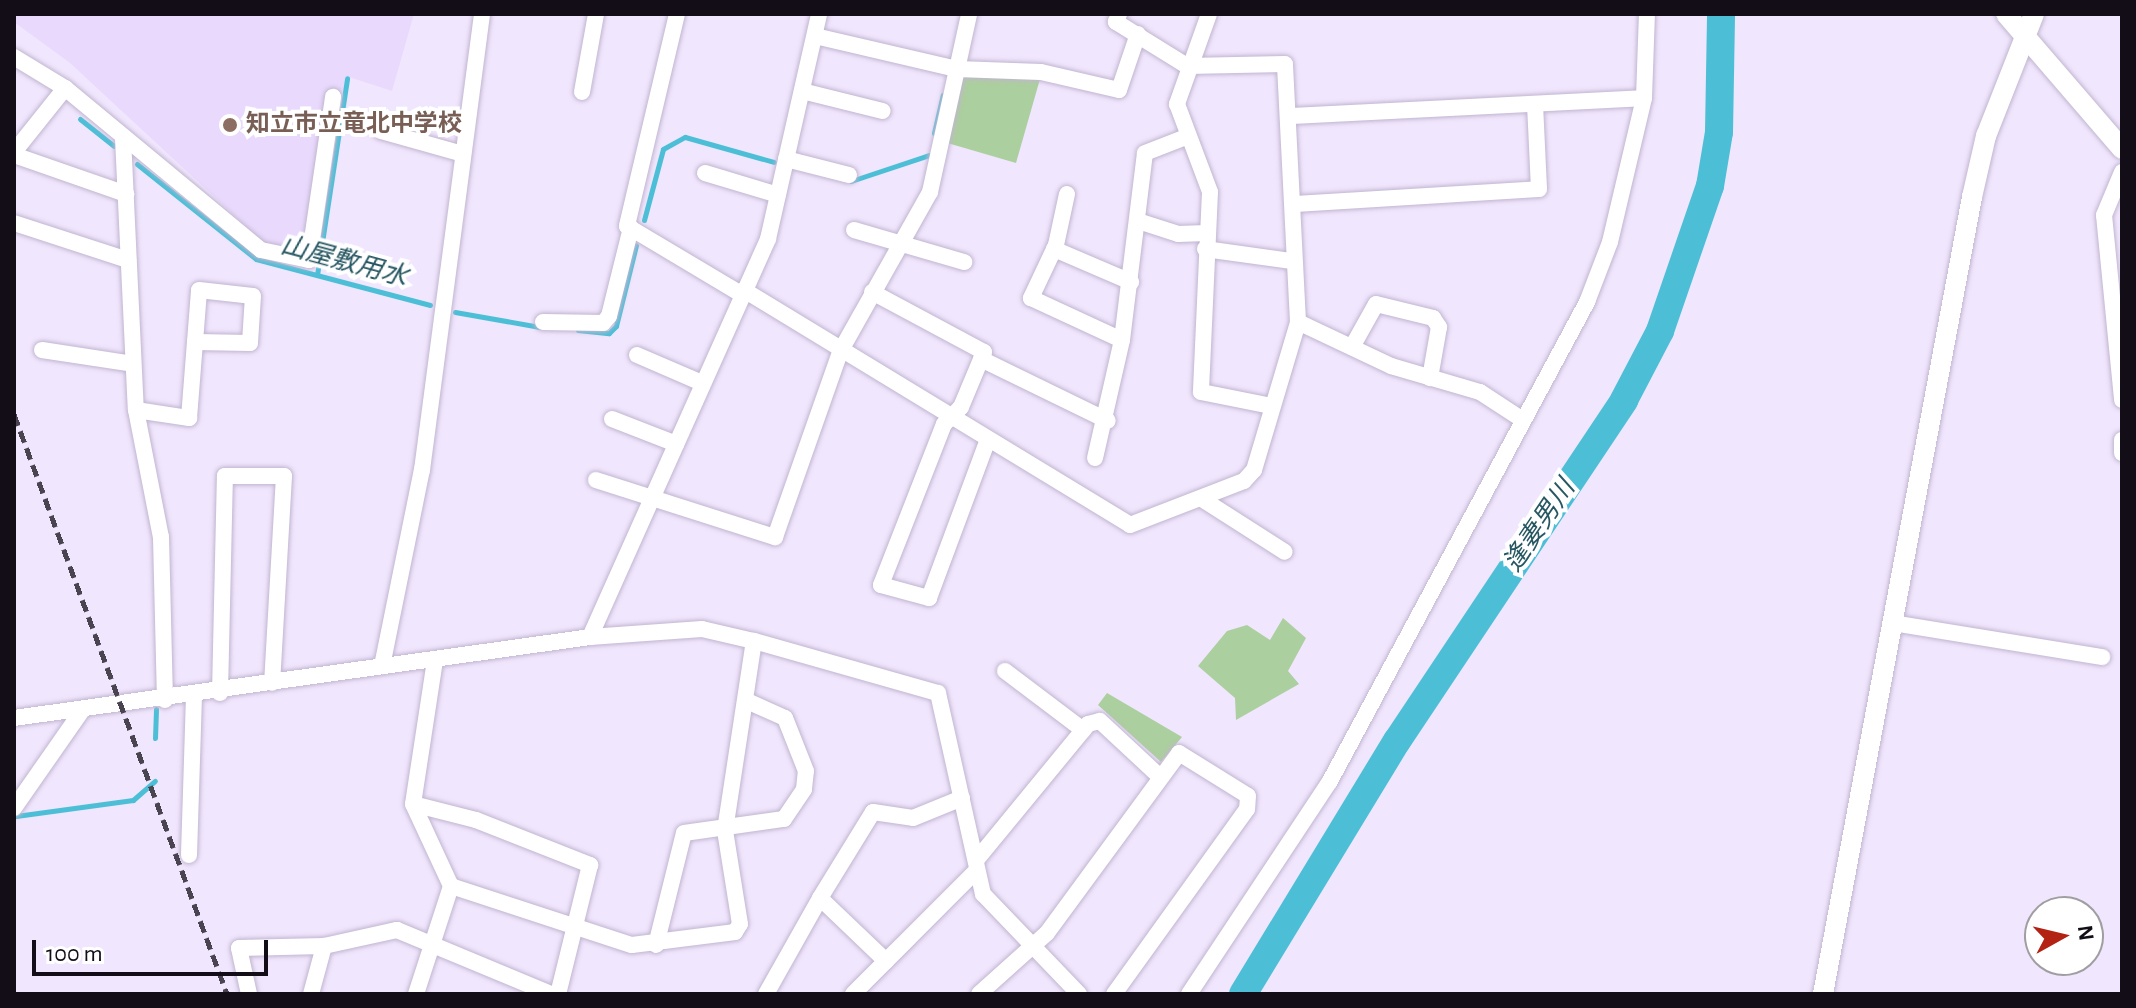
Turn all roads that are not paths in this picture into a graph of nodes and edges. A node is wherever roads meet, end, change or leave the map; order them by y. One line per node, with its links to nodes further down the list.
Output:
1 (482, 14): 30 (street)
2 (596, 14): 19 (street)
3 (677, 14): 41 (street)
4 (819, 14): 13 (street)
5 (969, 14): 16 (street)
6 (1119, 14): 11 (street)
7 (1209, 14): 15 (street)
8 (1647, 14): 21 (street)
9 (2006, 14): 12 (street)
10 (2034, 14): 12 (street)
11 (1138, 34): 15 (street); 16 (street)
12 (2025, 35): 28 (street); 80 (street)
13 (815, 36): 16 (street); 18 (street)
14 (14, 57): 17 (street)
15 (1187, 66): 24 (street); 26 (street)
16 (957, 69): 43 (street)
17 (65, 88): 27 (street); 29 (street)
18 (802, 91): 23 (street); 31 (street)
19 (582, 92)
20 (333, 97): 27 (street)
21 (1644, 98): 22 (street); 69 (street)
22 (1535, 105): 24 (street); 38 (street)
23 (883, 111)
24 (1290, 116): 38 (street)
25 (381, 131): 30 (street)
26 (1186, 137): 39 (street); 44 (street)
27 (123, 138): 35 (street)
28 (2122, 149)
29 (14, 154): 35 (street)
30 (463, 154): 85 (street)
31 (786, 159): 34 (street); 37 (street)
32 (2122, 172): 64 (street)
33 (705, 173): 37 (street)
34 (849, 175)
35 (126, 194): 46 (street)
36 (1067, 194): 45 (street)
37 (778, 195): 50 (street)
38 (1295, 204): 47 (street)
39 (1138, 221): 44 (street); 49 (street)
40 (14, 223): 46 (street)
41 (631, 228): 50 (street); 52 (street)
42 (854, 230): 43 (street)
43 (903, 239): 48 (street); 51 (street)
44 (1206, 241): 47 (street); 65 (street)
45 (1054, 249): 49 (street); 54 (street)
46 (128, 260): 61 (street)
47 (1292, 261): 53 (street)
48 (964, 262)
49 (1131, 282): 54 (street)
50 (742, 292): 58 (street); 63 (street)
51 (872, 292): 58 (street); 60 (street)
52 (543, 322)
53 (1298, 322): 56 (street); 65 (street)
54 (1122, 340): 70 (street)
55 (195, 342): 55 (street); 66 (street)
56 (1352, 347): 62 (street); 62 (street)
57 (42, 350): 61 (street)
58 (841, 350): 67 (street); 77 (street)
59 (637, 355): 63 (street)
60 (981, 359): 67 (street); 70 (street)
61 (133, 364): 66 (street)
62 (1430, 378): 69 (street)
63 (702, 383): 73 (street)
64 (2122, 400)
65 (1272, 406): 78 (street)
66 (136, 410): 90 (street)
67 (954, 416): 72 (street); 72 (street)
68 (612, 419): 73 (street)
69 (1523, 420): 120 (street)
70 (1108, 421): 75 (street)
71 (2122, 440): 74 (street)
72 (987, 442): 78 (street)
73 (676, 444): 77 (street)
74 (2122, 453)
75 (1095, 458)
76 (596, 480): 77 (street)
77 (654, 499): 81 (street)
78 (1202, 499): 79 (street)
79 (1285, 552)
80 (1892, 623): 83 (street); 121 (street)
81 (590, 637): 82 (street); 84 (street)
82 (754, 641): 91 (street); 96 (street)
83 (2102, 657)
84 (435, 660): 85 (street); 97 (street)
85 (382, 666): 87 (street)
86 (1005, 671): 94 (street)
87 (272, 683): 88 (street); 88 (street)
88 (220, 693): 89 (street)
89 (194, 696): 90 (street); 100 (street)
90 (165, 700): 92 (street)
91 (747, 701): 99 (street); 99 (street)
92 (81, 712): 93 (street); 98 (street)
93 (14, 718)
94 (1083, 730): 95 (street); 101 (street)
95 (1159, 776): 105 (street); 119 (street)
96 (962, 798): 101 (street); 103 (street)
97 (413, 804): 102 (street); 104 (street)
98 (14, 808)
99 (725, 830): 106 (street); 106 (street)
100 (189, 855)
101 (977, 865): 105 (street); 109 (street)
102 (451, 886): 104 (street); 108 (street)
103 (820, 898): 109 (street); 115 (street)
104 (574, 929): 106 (street); 114 (street)
105 (1032, 939): 117 (street); 118 (street)
106 (656, 945)
107 (324, 946): 108 (street); 110 (street); 111 (street)
108 (434, 946): 112 (street); 113 (street)
109 (886, 961): 116 (street)
110 (249, 994)
111 (311, 994)
112 (416, 994)
113 (551, 994)
114 (558, 994)
115 (766, 994)
116 (853, 994)
117 (979, 994)
118 (1079, 994)
119 (1114, 994)
120 (1189, 994)
121 (1823, 994)

